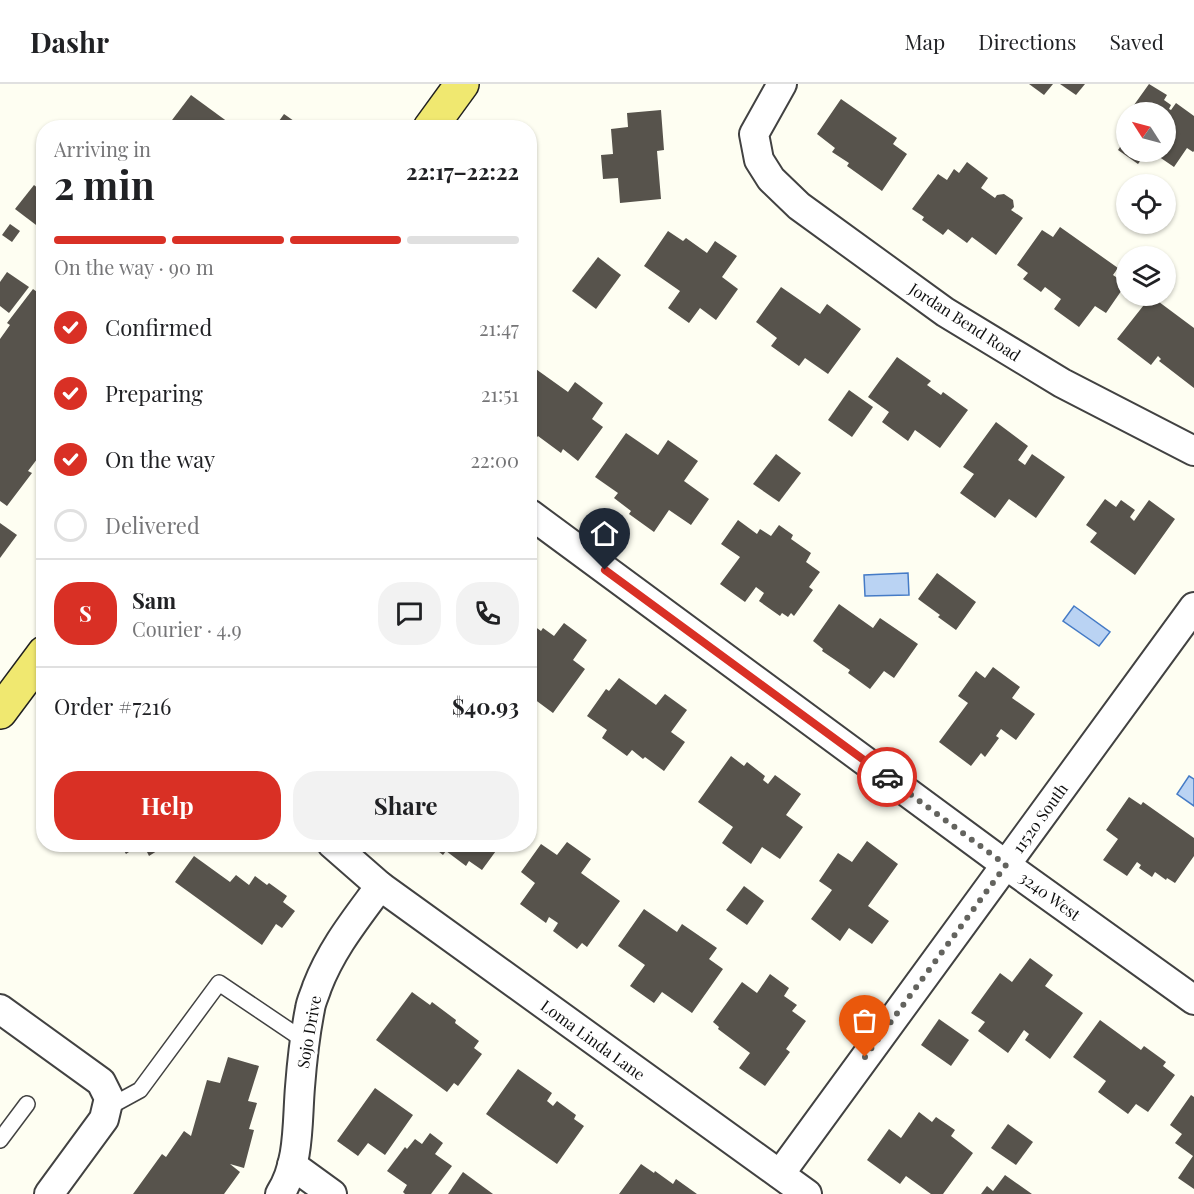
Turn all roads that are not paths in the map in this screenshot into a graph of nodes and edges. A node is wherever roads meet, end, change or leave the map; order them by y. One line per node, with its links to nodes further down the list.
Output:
1 (462, 84): 3 (main road)
2 (782, 84): 4 (street, Jordan Bend Road)
3 (436, 120)
4 (1194, 451)
5 (537, 519): 10 (street, 3240 West)
6 (1194, 607): 10 (street, 11520 South)
7 (36, 664): 8 (main road)
8 (0, 712)
9 (342, 852): 11 (street, Loma Linda Lane)
10 (1006, 865): 12 (street, 3240 West); 19 (street, 11520 South)
11 (380, 886): 14 (street, Sojo Drive); 19 (street, Loma Linda Lane)
12 (1194, 1000)
13 (0, 1009): 16 (street)
14 (304, 1041): 16 (lane); 18 (street, Sojo Drive)
15 (27, 1104): 17 (lane)
16 (107, 1108): 20 (street)
17 (0, 1140)
18 (292, 1165): 21 (street, Sojo Drive); 22 (street)
19 (780, 1174): 23 (street, Loma Linda Lane)
20 (49, 1194)
21 (280, 1194)
22 (332, 1194)
23 (807, 1194)

